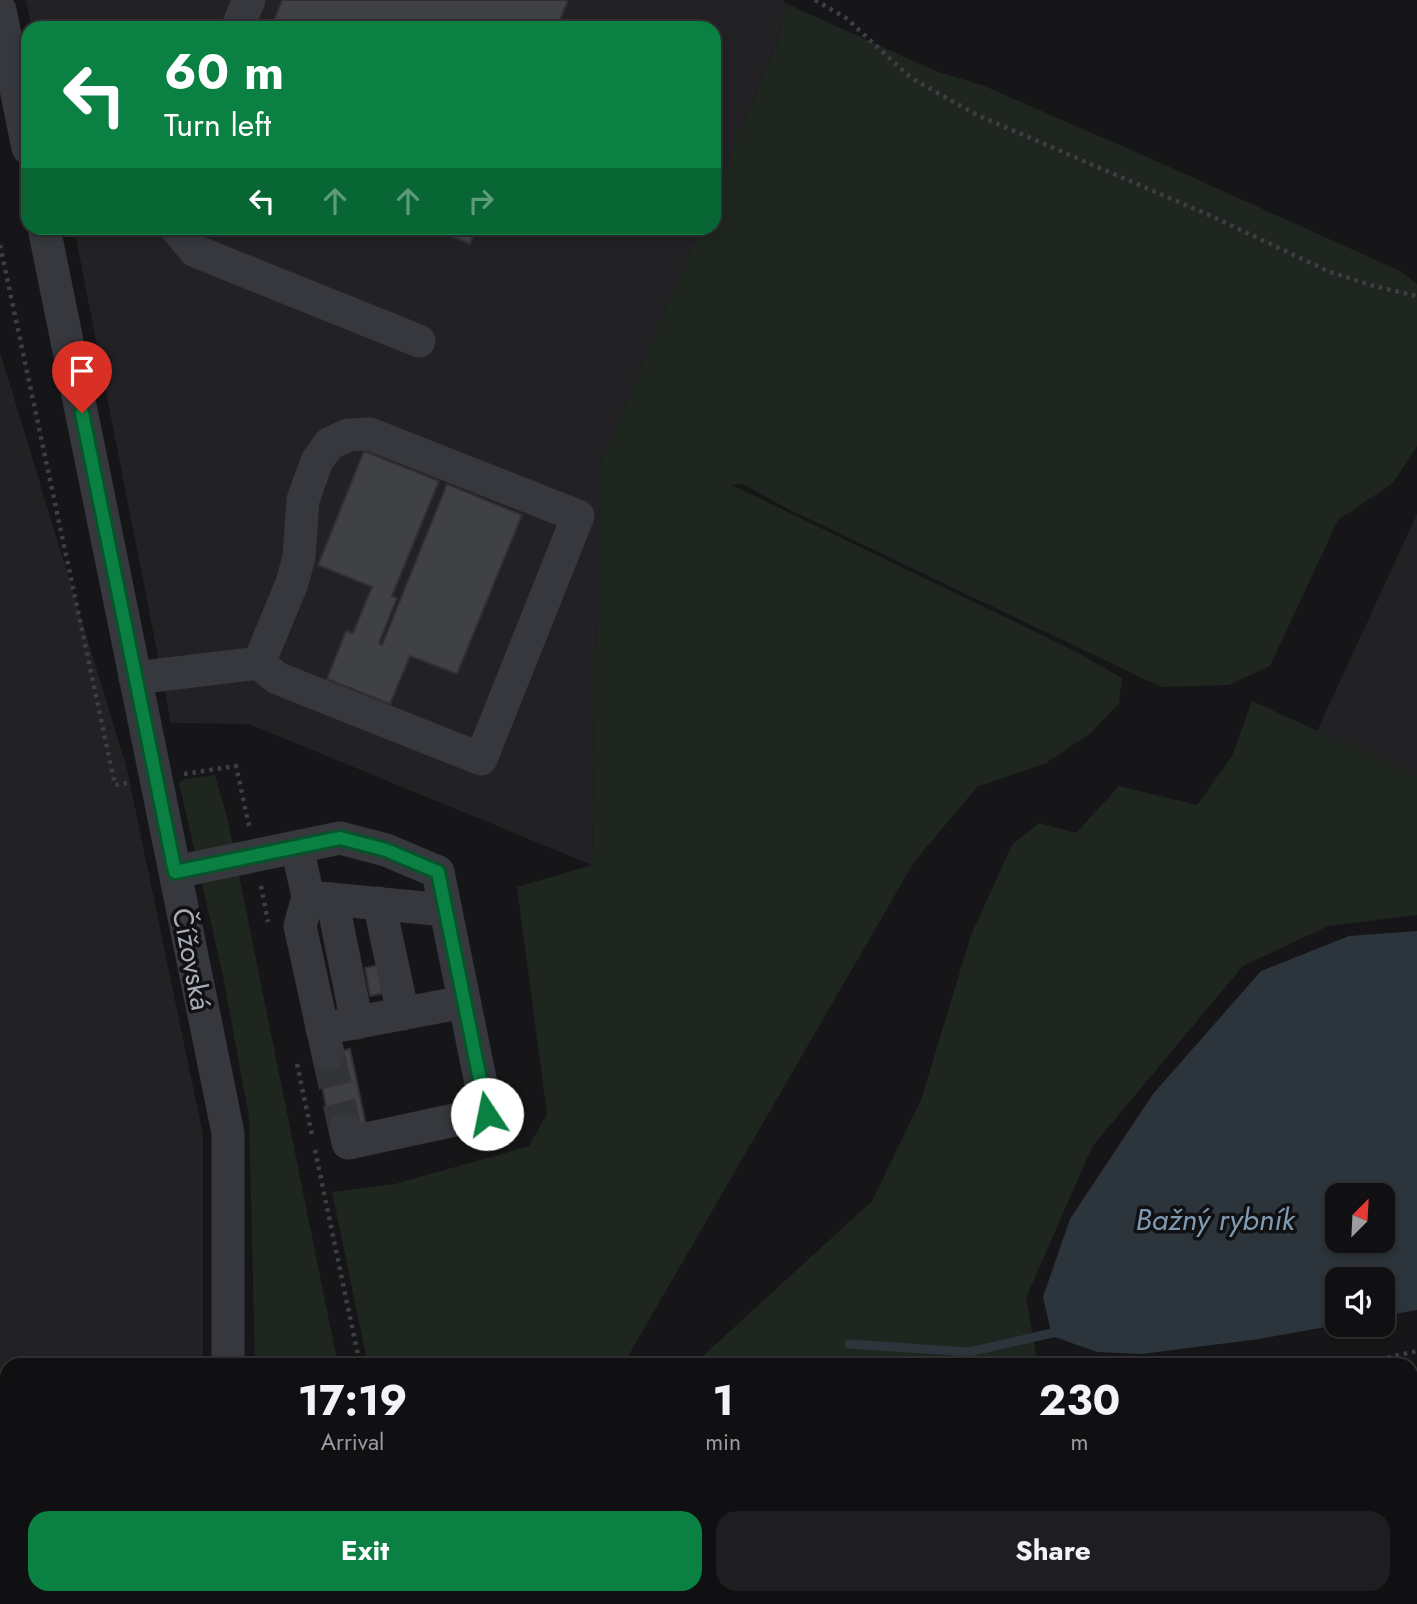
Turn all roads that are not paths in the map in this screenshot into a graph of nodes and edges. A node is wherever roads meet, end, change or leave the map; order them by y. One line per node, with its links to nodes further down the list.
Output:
1 (249, 0): 3 (street)
2 (0, 10): 4 (street)
3 (240, 21)
4 (21, 114)
5 (45, 235): 9 (street, Čížovská)
6 (182, 235): 7 (street)
7 (419, 341)
8 (259, 663): 8 (street); 9 (street)
9 (135, 678): 11 (street, Čížovská)
10 (297, 847): 11 (street); 12 (street); 14 (street)
11 (175, 872): 19 (street, Čížovská)
12 (320, 898): 13 (street); 17 (street); 17 (street)
13 (379, 904): 14 (street); 16 (street)
14 (446, 910): 15 (street)
15 (464, 1002): 16 (street); 18 (street)
16 (403, 1014): 17 (street)
17 (357, 1023)
18 (345, 1129)
19 (228, 1358)

